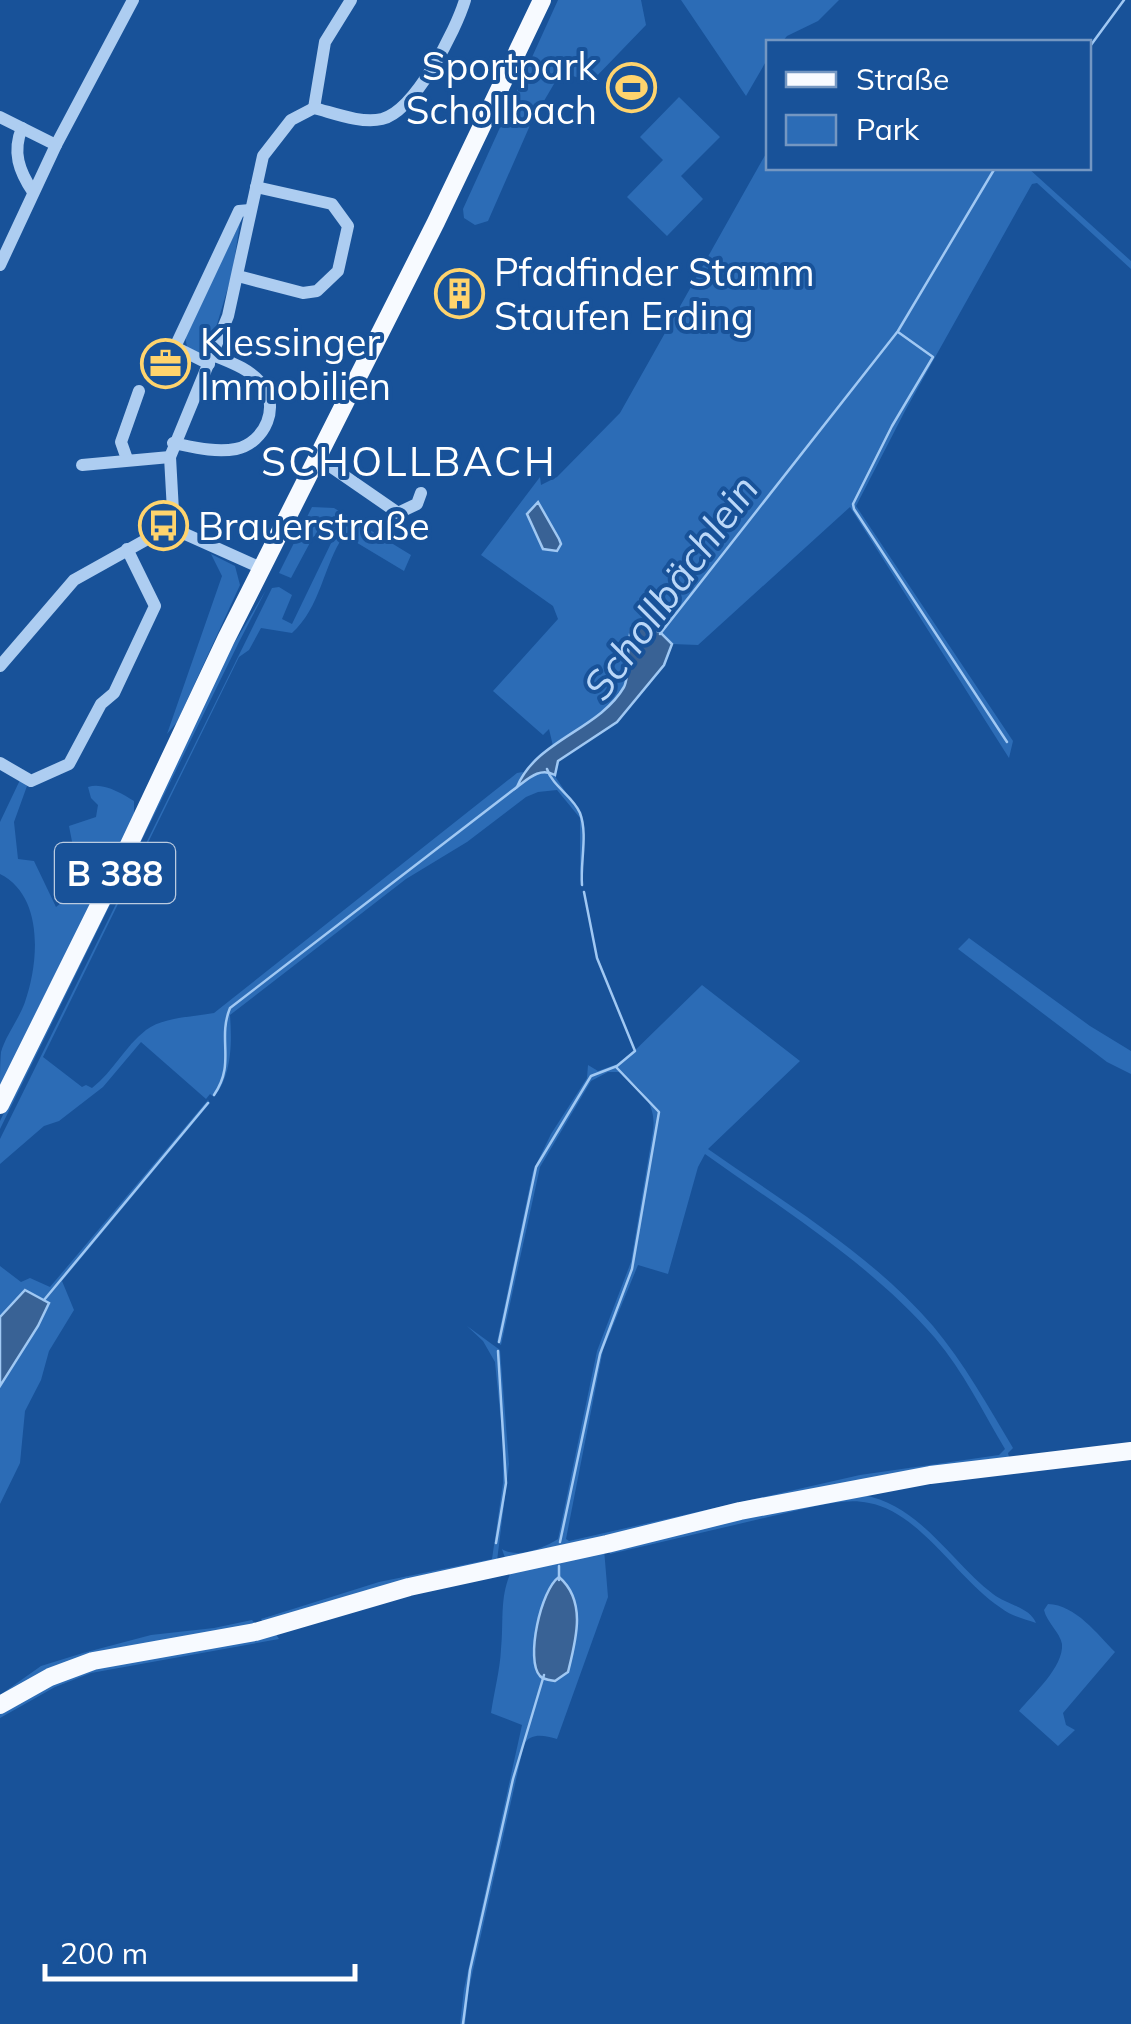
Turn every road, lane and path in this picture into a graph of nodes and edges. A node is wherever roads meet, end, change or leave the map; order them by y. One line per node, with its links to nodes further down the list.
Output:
1 (133, 0): 8 (street)
2 (351, 0): 5 (street)
3 (465, 0): 5 (street)
4 (542, 0): 17 (main road, B 388)
5 (314, 108): 9 (street)
6 (0, 117): 7 (street)
7 (22, 128): 8 (street); 10 (street)
8 (56, 144): 10 (street)
9 (256, 187): 11 (street); 13 (street)
10 (33, 192): 12 (street)
11 (250, 210): 13 (street); 14 (street)
12 (0, 265)
13 (238, 276): 14 (street)
14 (211, 359): 16 (street); 16 (street)
15 (138, 391): 18 (street)
16 (171, 450): 18 (street); 21 (street)
17 (317, 457): 20 (street); 23 (main road, B 388)
18 (127, 459): 19 (street)
19 (82, 465)
20 (421, 493)
21 (174, 529): 22 (street); 23 (street)
22 (127, 549): 24 (street); 25 (street)
23 (260, 568): 26 (main road, B 388)
24 (0, 666)
25 (0, 763)
26 (0, 1106)
27 (1131, 1451): 28 (main road)
28 (0, 1705)

